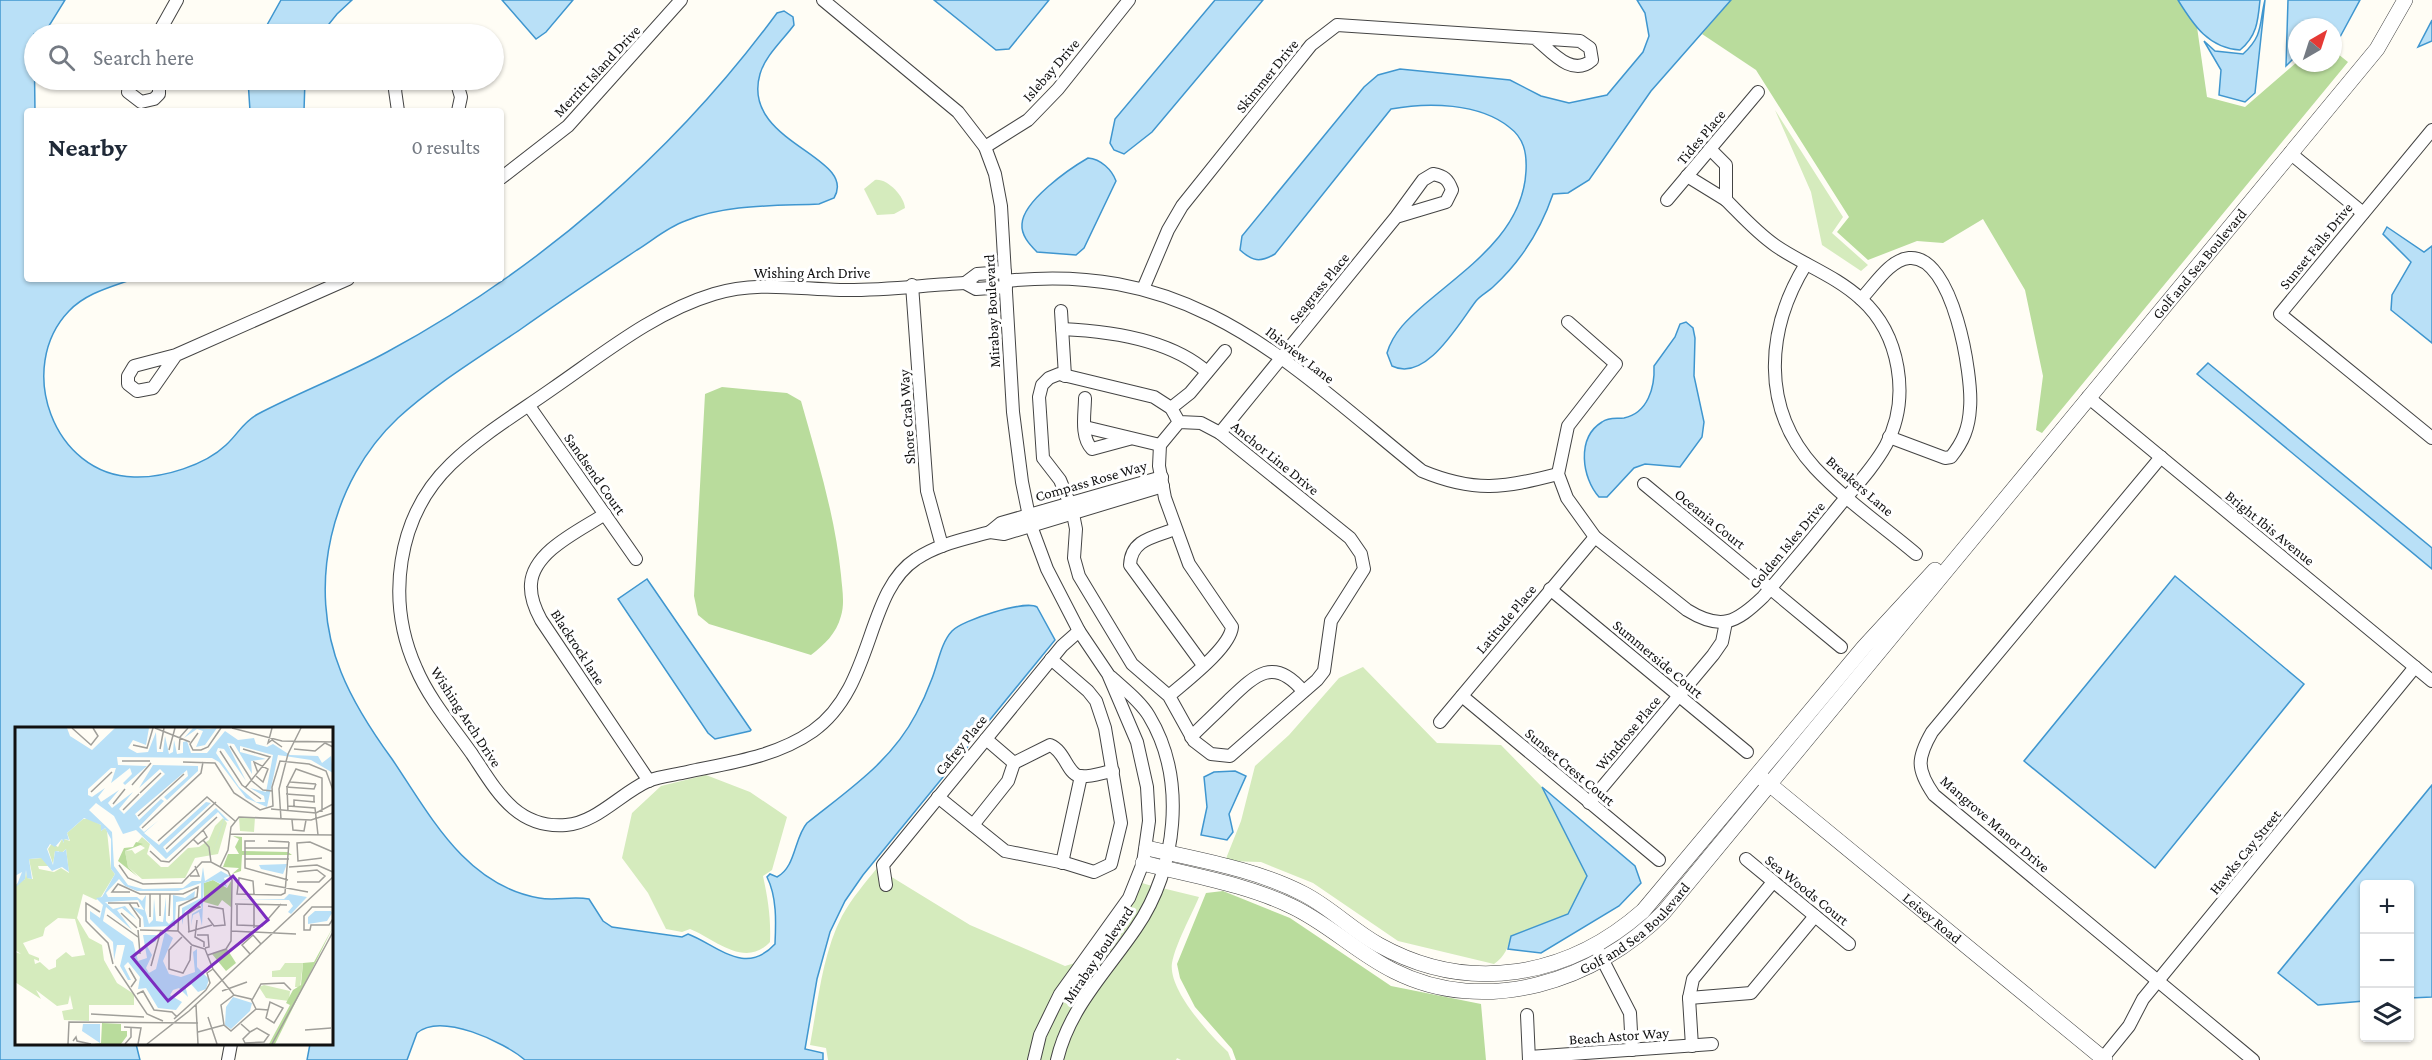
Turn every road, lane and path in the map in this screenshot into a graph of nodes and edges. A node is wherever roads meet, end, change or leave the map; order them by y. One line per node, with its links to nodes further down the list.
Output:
1 (177, 0): 6 (street)
2 (681, 0): 19 (street, Merritt Island Drive)
3 (823, 0): 16 (street, Mirabay Boulevard)
4 (1129, 0): 16 (street, Islebay Drive)
5 (2405, 0): 18 (street, Golf and Sea Boulevard)
6 (164, 24)
7 (1535, 38): 29 (street, Skimmer Drive)
8 (128, 90): 9 (street)
9 (159, 90)
10 (395, 90): 13 (street)
11 (459, 90): 14 (street)
12 (1758, 92): 17 (street, Tides Place)
13 (398, 108)
14 (459, 108)
15 (2432, 130): 23 (street, Sunset Falls Drive)
16 (985, 147): 26 (street, Mirabay Boulevard)
17 (1710, 149): 20 (street, Tides Place); 22 (street)
18 (2290, 153): 23 (street); 39 (street, Golf and Sea Boulevard)
19 (504, 176)
20 (1687, 176): 21 (street, Tides Place); 22 (street, Golden Isles Drive)
21 (1667, 200)
22 (1726, 200): 25 (street, Golden Isles Drive)
23 (2363, 213): 47 (street, Sunset Falls Drive)
24 (1396, 217): 36 (street, Seagrass Place)
25 (1806, 264): 30 (street, Golden Isles Drive); 54 (street, Breakers Lane)
26 (1006, 280): 28 (street, Wishing Arch Drive); 29 (street, Ibisview Lane); 57 (street, Mirabay Boulevard)
27 (341, 282): 35 (street)
28 (912, 285): 41 (street, Wishing Arch Drive); 60 (street, Shore Crab Way)
29 (1143, 289): 36 (street, Ibisview Lane)
30 (1861, 299): 46 (street, Golden Isles Drive); 46 (street)
31 (1061, 311): 33 (street)
32 (1568, 322): 51 (street)
33 (1062, 329): 37 (street); 38 (street)
34 (1225, 351): 37 (street)
35 (176, 355)
36 (1281, 358): 45 (street, Seagrass Place); 51 (street, Ibisview Lane)
37 (1207, 372): 42 (street)
38 (1065, 376): 42 (street); 55 (street)
39 (2088, 397): 50 (street, Bright Ibis Avenue); 84 (street, Golf and Sea Boulevard)
40 (1084, 398): 44 (street)
41 (529, 406): 56 (street, Sandsend Court); 85 (street, Wishing Arch Drive)
42 (1172, 408): 43 (street)
43 (1179, 422): 45 (street, Anchor Line Drive); 49 (street)
44 (1085, 427): 48 (street); 48 (street)
45 (1220, 433): 73 (street, Anchor Line Drive)
46 (1889, 437): 54 (street, Golden Isles Drive)
47 (2432, 438)
48 (1130, 439): 49 (street)
49 (1160, 445): 52 (street)
50 (2160, 457): 70 (street, Bright Ibis Avenue); 101 (street, Mangrove Manor Drive)
51 (1557, 474): 59 (street)
52 (1162, 481): 55 (street, Compass Rose Way); 58 (street)
53 (1644, 484): 63 (street, Oceania Court)
54 (1847, 497): 61 (street, Breakers Lane); 63 (street, Golden Isles Drive)
55 (1072, 508): 57 (street, Compass Rose Way); 74 (street, Anchor Line Drive)
56 (605, 514): 62 (street, Sandsend Court); 85 (street, Blackrock lane)
57 (1030, 520): 60 (street, Wishing Arch Drive); 66 (street, Mirabay Boulevard)
58 (1175, 529): 69 (street); 69 (street)
59 (1595, 537): 64 (street, Latitude Place); 65 (street)
60 (942, 546): 85 (street, Wishing Arch Drive)
61 (1916, 554)
62 (636, 559)
63 (1770, 588): 65 (street, Golden Isles Drive); 67 (street, Oceania Court)
64 (1550, 589): 75 (street, Latitude Place); 76 (street, Summerside Court)
65 (1726, 622): 76 (street, Windrose Place)
66 (1079, 631): 68 (street, Cafrey Place); 71 (street, Mirabay Boulevard)
67 (1841, 647)
68 (1051, 659): 79 (street, Cafrey Place); 82 (street)
69 (1203, 665): 74 (street)
70 (2415, 667): 72 (street, Bright Ibis Avenue); 101 (street, Hawks Cay Street)
71 (1108, 674): 89 (street, Mirabay Boulevard); 90 (street, Mirabay Boulevard)
72 (2432, 681)
73 (1303, 691): 78 (street); 78 (street, Anchor Line Drive)
74 (1169, 696): 78 (street, Anchor Line Drive)
75 (1462, 696): 77 (street, Latitude Place); 87 (street, Sunset Crest Court)
76 (1679, 696): 80 (street, Summerside Court); 87 (street, Windrose Place)
77 (1440, 722)
78 (1191, 736)
79 (986, 739): 81 (street); 86 (street, Cafrey Place)
80 (1747, 752)
81 (1014, 763): 83 (street); 88 (street)
82 (1113, 771): 83 (street); 93 (street)
83 (1080, 776): 93 (street)
84 (1764, 780): 99 (street, Golf and Sea Boulevard); 100 (street, Golf and Sea Boulevard); 109 (street, Leisey Road)
85 (649, 781)
86 (938, 796): 88 (street); 96 (street, Cafrey Place)
87 (1589, 803): 92 (street, Sunset Crest Court)
88 (973, 825): 93 (street)
89 (1168, 852): 90 (street, Golf and Sea Boulevard); 94 (street, Mirabay Boulevard); 99 (street, Golf and Sea Boulevard)
90 (1145, 855): 94 (street, Golf and Sea Boulevard); 111 (street, Mirabay Boulevard)
91 (1746, 859): 95 (street, Sea Woods Court)
92 (1659, 860)
93 (1062, 862)
94 (1164, 868): 100 (street, Golf and Sea Boulevard); 112 (street, Mirabay Boulevard)
95 (1773, 882): 97 (street, Sea Woods Court); 102 (street)
96 (886, 885)
97 (1815, 916): 98 (street, Sea Woods Court); 102 (street)
98 (1849, 944)
99 (1596, 946): 100 (street)
100 (1603, 961): 107 (street)
101 (2158, 981): 109 (street, Hawks Cay Street); 113 (street, Mangrove Manor Drive)
102 (1689, 998): 106 (street)
103 (1527, 1015): 108 (street)
104 (1712, 1044): 106 (street, Beach Astor Way)
105 (231, 1045): 110 (street)
106 (1692, 1046): 107 (street, Beach Astor Way)
107 (1632, 1050): 108 (street, Beach Astor Way)
108 (1529, 1059)
109 (2104, 1059)
110 (228, 1060)
111 (1034, 1060)
112 (1058, 1060)
113 (2253, 1060)

